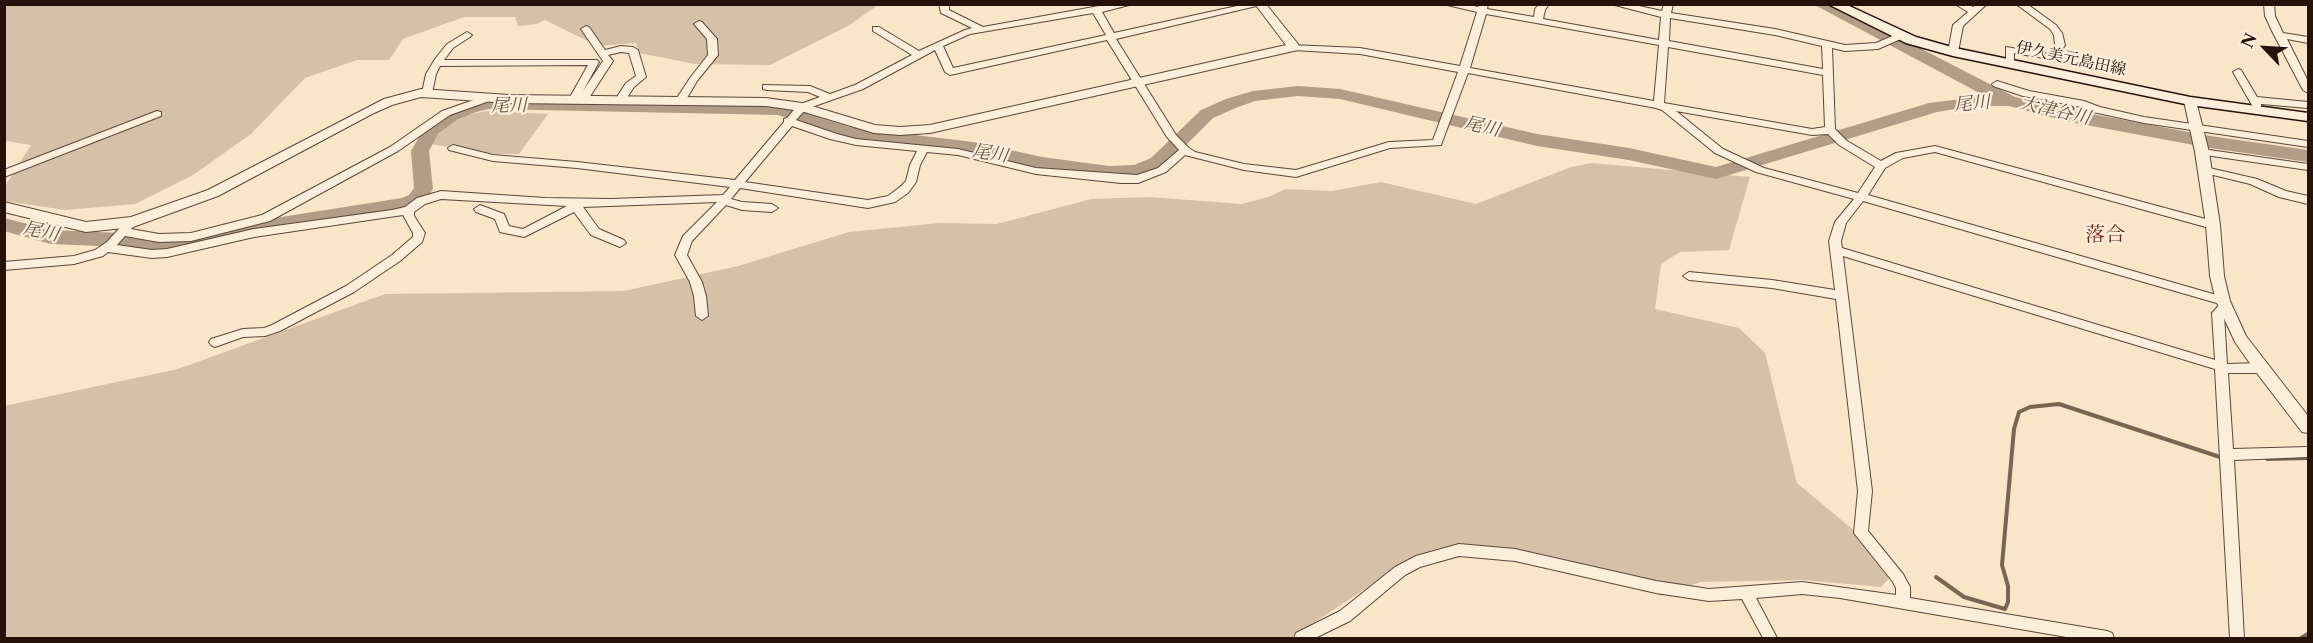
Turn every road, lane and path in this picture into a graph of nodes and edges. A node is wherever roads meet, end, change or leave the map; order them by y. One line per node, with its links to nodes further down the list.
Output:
1 (944, 4): 21 (street)
2 (1447, 4): 13 (street)
3 (1545, 4): 17 (street)
4 (1615, 4): 16 (street)
5 (1669, 4): 16 (street)
6 (1834, 4): 25 (main road, 伊久美元島田線)
7 (1959, 4): 15 (street)
8 (1983, 4): 15 (street)
9 (2020, 4): 35 (street)
10 (2269, 4): 23 (street)
11 (1128, 5): 14 (street)
12 (1260, 5): 24 (street); 30 (street)
13 (1483, 8): 17 (street); 36 (street)
14 (1096, 10): 21 (street); 24 (street)
15 (1974, 11): 31 (street)
16 (1666, 15): 27 (street); 28 (street)
17 (1538, 21): 27 (street)
18 (699, 24): 49 (street)
19 (876, 28): 33 (street)
20 (586, 29): 32 (street)
21 (981, 29): 29 (street)
22 (467, 35): 34 (street)
23 (2279, 35): 26 (street); 39 (street)
24 (1111, 37): 29 (street); 40 (street)
25 (1897, 37): 28 (street); 31 (main road, 伊久美元島田線)
26 (2308, 40)
27 (1664, 43): 38 (street); 51 (street)
28 (1827, 44): 38 (street)
29 (938, 45): 33 (street)
30 (1294, 47): 36 (street); 40 (street)
31 (1953, 51): 35 (main road, 伊久美元島田線)
32 (603, 53): 47 (street); 48 (street)
33 (919, 55): 46 (street)
34 (437, 63): 44 (street); 47 (street)
35 (2009, 63): 50 (main road, 伊久美元島田線)
36 (1464, 70): 51 (street); 63 (street)
37 (2238, 72): 52 (street)
38 (1827, 73): 59 (street)
39 (2304, 74): 43 (street)
40 (1138, 81): 54 (street); 63 (street)
41 (1997, 84): 58 (street)
42 (767, 87): 46 (street)
43 (2308, 90)
44 (427, 93): 45 (street); 80 (street)
45 (488, 98): 47 (street); 80 (street)
46 (831, 98): 54 (street)
47 (578, 99): 48 (street)
48 (620, 100): 49 (street)
49 (680, 101): 54 (street)
50 (2190, 101): 52 (main road, 伊久美元島田線); 58 (street)
51 (1659, 105): 59 (street); 71 (street)
52 (2258, 105): 53 (street); 56 (main road, 伊久美元島田線)
53 (2308, 105)
54 (800, 108): 57 (street)
55 (157, 114): 68 (street)
56 (2308, 117)
57 (789, 120): 62 (street); 70 (street)
58 (2197, 128): 60 (street); 64 (street)
59 (1831, 132): 65 (street)
60 (2308, 144)
61 (453, 148): 70 (street)
62 (924, 148): 63 (street); 70 (street)
63 (1184, 149)
64 (2204, 152): 66 (street); 67 (street); 69 (street)
65 (1881, 166): 71 (street); 79 (street)
66 (2308, 167)
67 (2205, 170): 69 (street); 79 (street)
68 (4, 174)
69 (2253, 180): 73 (street)
70 (737, 184): 72 (street)
71 (1861, 197): 82 (street); 86 (street)
72 (725, 199): 74 (street); 76 (street); 87 (street)
73 (2308, 200)
74 (579, 204): 77 (street); 78 (street); 81 (street)
75 (4, 207): 80 (street)
76 (772, 208)
77 (480, 209)
78 (409, 210): 80 (street); 88 (street)
79 (2213, 225): 86 (street)
80 (118, 237): 83 (street)
81 (620, 243)
82 (1835, 249): 85 (street); 89 (street)
83 (4, 266)
84 (1689, 276): 85 (street)
85 (1840, 295): 95 (street)
86 (2224, 304): 89 (street); 90 (street)
87 (702, 316)
88 (215, 342)
89 (2220, 366): 90 (street); 93 (street)
90 (2260, 368): 91 (street)
91 (2308, 428)
92 (2308, 452): 93 (street)
93 (2227, 455): 99 (street)
94 (1746, 592): 95 (street); 96 (street); 97 (street)
95 (1903, 604): 98 (street)
96 (1301, 639)
97 (1770, 639)
98 (2107, 639)
99 (2237, 639)

